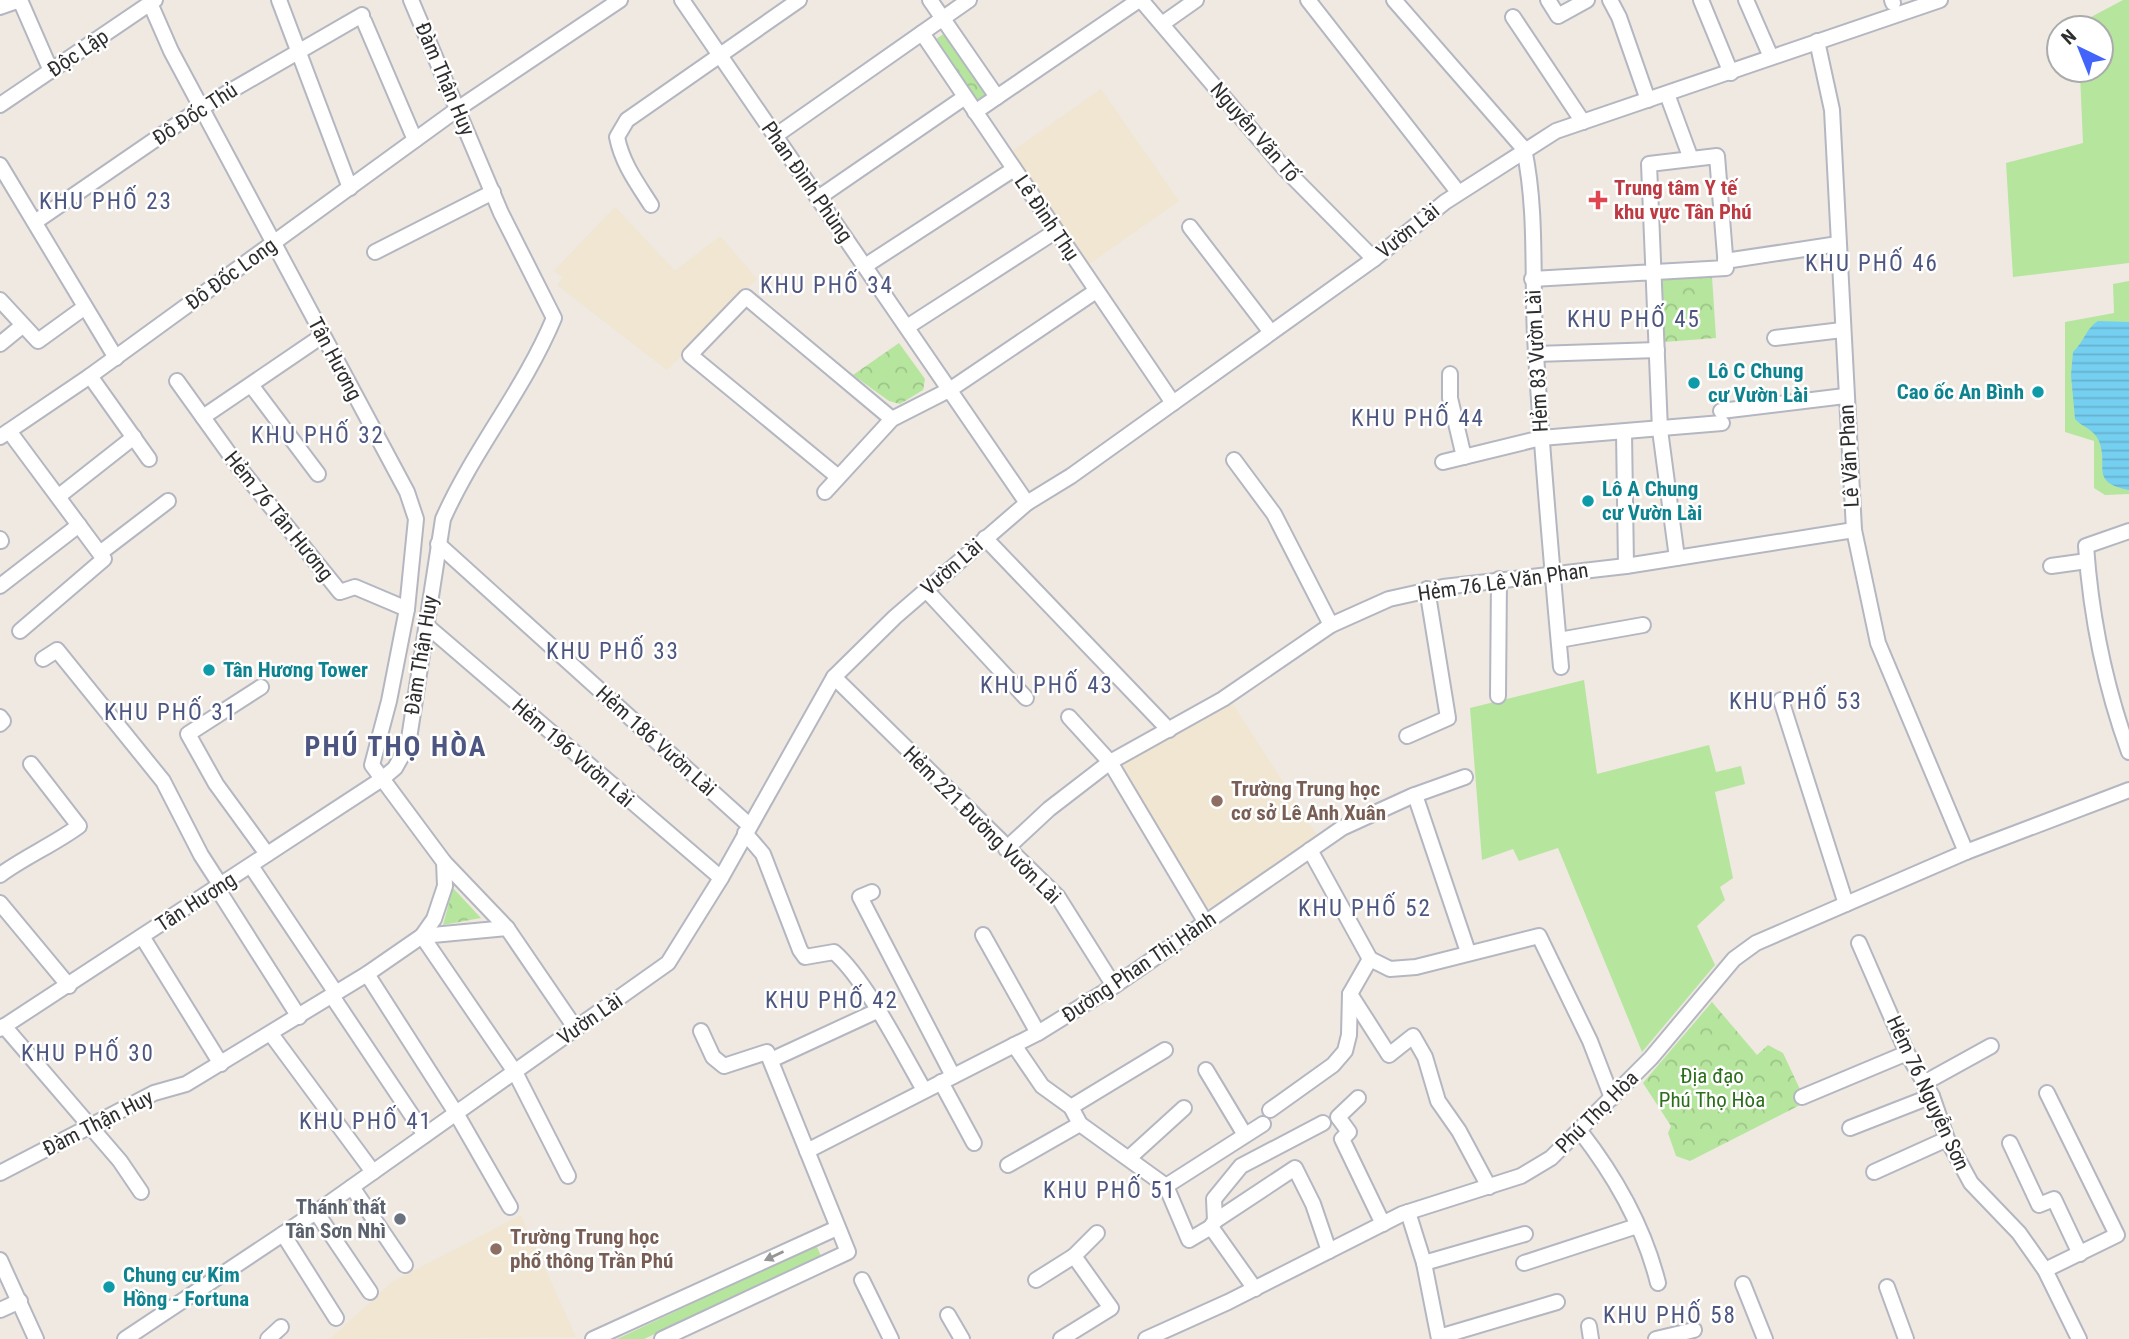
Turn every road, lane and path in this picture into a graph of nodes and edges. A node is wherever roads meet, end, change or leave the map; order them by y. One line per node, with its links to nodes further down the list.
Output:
1 (20, 0): 20 (street); 29 (street)
2 (279, 0): 26 (street)
3 (411, 0): 37 (street, Đàm Thận Huy)
4 (620, 0): 37 (street, Đô Đốc Long)
5 (682, 0): 27 (street, Phan Đình Phùng)
6 (799, 0): 27 (street)
7 (930, 0): 22 (street)
8 (970, 0): 22 (street)
9 (1140, 0): 23 (street, Nguyễn Văn Tố); 33 (street)
10 (1196, 0): 23 (street)
11 (1308, 0): 48 (street)
12 (1394, 0): 42 (street)
13 (1548, 0): 14 (street)
14 (1587, 0)
15 (1610, 0): 34 (street)
16 (1701, 0): 30 (street)
17 (1745, 0): 28 (street)
18 (1940, 0): 25 (street, Vườn Lài)
19 (153, 2): 29 (street, Độc Lập); 36 (street, Tân Hương)
20 (0, 8)
21 (1513, 17): 39 (street)
22 (942, 18): 24 (street); 33 (street)
23 (1161, 24): 57 (street, Nguyễn Văn Tố)
24 (922, 33): 32 (street, Lê Đình Thụ); 40 (street)
25 (1817, 41): 28 (street, Vườn Lài); 55 (street, Lê Văn Phan)
26 (296, 51): 36 (street, Đô Đốc Thủ); 41 (street, Đô Đốc Thủ); 46 (street)
27 (720, 55): 40 (street, Phan Đình Phùng); 50 (street)
28 (1771, 57): 30 (street, Vườn Lài)
29 (51, 71): 35 (street, Độc Lập)
30 (1731, 73): 31 (street, Vườn Lài)
31 (1667, 94): 34 (street, Vườn Lài); 43 (street)
32 (965, 97): 38 (street, Lê Đình Thụ); 49 (street)
33 (997, 97): 38 (street)
34 (1648, 100): 39 (street, Vườn Lài)
35 (0, 105)
36 (201, 108): 51 (street, Đô Đốc Thủ); 54 (street, Tân Hương)
37 (459, 108): 41 (street, Đô Đốc Long); 47 (street, Đàm Thận Huy)
38 (975, 112): 45 (street, Lê Đình Thụ)
39 (1583, 122): 42 (street, Vườn Lài)
40 (775, 136): 49 (street, Phan Đình Phùng)
41 (415, 140): 46 (street, Đô Đốc Long)
42 (1524, 149): 48 (street, Vườn Lài); 61 (street, Hẻm 83 Vườn Lài)
43 (1691, 159): 58 (street); 60 (street)
44 (0, 165): 51 (street)
45 (1014, 169): 53 (street, Lê Đình Thụ); 59 (street)
46 (349, 188): 54 (street, Đô Đốc Long)
47 (493, 192): 56 (street); 100 (street, Đàm Thận Huy)
48 (1458, 192): 57 (street, Vườn Lài)
49 (818, 198): 59 (street, Phan Đình Phùng)
50 (651, 205)
51 (34, 222): 64 (street)
52 (1191, 226): 68 (street)
53 (1056, 231): 62 (street, Lê Đình Thụ); 66 (street)
54 (274, 244): 69 (street, Tân Hương); 74 (street, Đô Đốc Long)
55 (1838, 244): 58 (street); 67 (street, Lê Văn Phan)
56 (375, 252)
57 (1374, 259): 68 (street, Vườn Lài)
58 (1721, 265): 60 (street)
59 (865, 266): 66 (street, Phan Đình Phùng)
60 (1654, 272): 61 (street); 72 (street)
61 (1532, 279): 73 (street, Hẻm 83 Vườn Lài)
62 (1096, 291): 79 (street); 81 (street, Lê Đình Thụ)
63 (0, 300): 65 (street)
64 (85, 307): 65 (street); 74 (street)
65 (22, 326): 71 (street)
66 (907, 327): 79 (street, Phan Đình Phùng)
67 (1842, 330): 70 (street); 80 (street, Lê Văn Phan)
68 (1270, 331): 81 (street, Vườn Lài)
69 (323, 335): 78 (street); 99 (street, Tân Hương)
70 (1775, 338)
71 (0, 344)
72 (1657, 350): 73 (street); 84 (street)
73 (1536, 354): 88 (street, Hẻm 83 Vườn Lài)
74 (116, 358): 76 (street, Đô Đốc Long)
75 (1450, 374): 89 (street)
76 (90, 376): 86 (street, Đô Đốc Long); 87 (street)
77 (177, 381): 82 (street, Hẻm 76 Tân Hương)
78 (251, 385): 82 (street); 93 (street)
79 (951, 389): 83 (street); 98 (street, Phan Đình Phùng)
80 (1845, 396): 84 (street); 102 (street, Lê Văn Phan)
81 (1173, 403): 98 (street, Vườn Lài)
82 (203, 418): 116 (street, Hẻm 76 Tân Hương)
83 (892, 419): 94 (street); 94 (street)
84 (1660, 430): 85 (street); 107 (street)
85 (1624, 432): 88 (street); 109 (street)
86 (5, 434): 96 (street)
87 (134, 437): 90 (street); 96 (street)
88 (1541, 438): 89 (street); 111 (street, Hẻm 83 Vườn Lài)
89 (1464, 457): 92 (street)
90 (149, 459)
91 (1234, 460): 118 (street)
92 (1443, 462)
93 (318, 474)
94 (837, 476): 95 (street)
95 (825, 492)
96 (59, 496): 101 (street)
97 (168, 501): 106 (street)
98 (1027, 503): 104 (street, Vườn Lài)
99 (416, 519): 100 (street); 116 (street, Tân Hương)
100 (443, 519): 105 (street, Đàm Thận Huy)
101 (79, 525): 106 (street); 113 (street)
102 (1854, 530): 107 (street, Hẻm 76 Lê Văn Phan); 142 (street, Lê Văn Phan)
103 (2129, 531): 108 (street)
104 (985, 538): 115 (street, Vườn Lài); 130 (street)
105 (438, 544): 117 (street, Đàm Thận Huy); 139 (street, Hẻm 186 Vườn Lài)
106 (100, 553): 120 (street)
107 (1677, 558): 109 (street, Hẻm 76 Lê Văn Phan)
108 (2087, 561): 110 (street); 132 (street)
109 (1626, 566): 111 (street, Hẻm 76 Lê Văn Phan)
110 (2051, 566)
111 (1551, 574): 112 (street, Hẻm 76 Lê Văn Phan); 121 (street, Hẻm 83 Vườn Lài)
112 (1499, 579): 114 (street, Hẻm 76 Lê Văn Phan); 126 (street)
113 (0, 586)
114 (1427, 589): 118 (street, Hẻm 76 Lê Văn Phan); 131 (street)
115 (926, 590): 124 (street, Vườn Lài); 127 (street)
116 (407, 609): 136 (street, Tân Hương)
117 (426, 625): 136 (street, Đàm Thận Huy); 147 (street, Hẻm 196 Vườn Lài)
118 (1331, 625): 130 (street, Hẻm 76 Lê Văn Phan)
119 (1643, 625): 121 (street)
120 (20, 631)
121 (1559, 640): 123 (street, Hẻm 83 Vườn Lài)
122 (43, 659): 148 (street)
123 (1562, 667)
124 (834, 677): 139 (street, Vườn Lài); 140 (street, Hẻm 221 Đường Vườn Lài)
125 (261, 687): 143 (street)
126 (1498, 696)
127 (1026, 698)
128 (1781, 700): 151 (street)
129 (1069, 717): 133 (street)
130 (1169, 730): 133 (street, Hẻm 76 Lê Văn Phan)
131 (1407, 736)
132 (2129, 752)
133 (1110, 762): 140 (street, Hẻm 76 Lê Văn Phan); 152 (street)
134 (32, 764): 146 (street)
135 (1465, 777): 138 (street, Đường Phan Thị Hành)
136 (382, 779): 143 (street, Tân Hương); 144 (street)
137 (2129, 790): 142 (street, Phú Thọ Hòa)
138 (1415, 795): 141 (street, Đường Phan Thị Hành); 158 (street)
139 (747, 829): 147 (street, Vườn Lài); 165 (street, Hẻm 186 Vườn Lài)
140 (1006, 849): 162 (street, Hẻm 221 Đường Vườn Lài)
141 (1310, 850): 152 (street, Đường Phan Thị Hành); 159 (street)
142 (1966, 852): 151 (street, Phú Thọ Hòa)
143 (267, 853): 145 (street, Tân Hương)
144 (444, 862): 153 (street); 155 (street, Đàm Thận Huy)
145 (251, 866): 148 (street, Tân Hương); 163 (street)
146 (0, 875)
147 (721, 878): 168 (street, Vườn Lài)
148 (219, 887): 156 (street, Tân Hương); 166 (street)
149 (872, 892): 180 (street)
150 (0, 903): 161 (street)
151 (1846, 904): 186 (street, Phú Thọ Hòa)
152 (1206, 923): 162 (street, Đường Phan Thị Hành)
153 (507, 928): 155 (street); 168 (street)
154 (984, 935): 170 (street)
155 (422, 936): 160 (street, Đàm Thận Huy); 179 (street)
156 (143, 938): 161 (street, Tân Hương); 177 (street)
157 (1859, 943): 175 (street, Hẻm 76 Nguyễn Sơn)
158 (1468, 952): 159 (street); 186 (street)
159 (1370, 959): 164 (street)
160 (367, 974): 163 (street, Đàm Thận Huy); 190 (street)
161 (69, 986): 167 (street, Tân Hương)
162 (1114, 986): 170 (street, Đường Phan Thị Hành)
163 (334, 994): 166 (street, Đàm Thận Huy); 197 (street)
164 (1350, 994): 189 (street); 211 (street)
165 (877, 1011): 176 (street); 181 (street)
166 (299, 1017): 171 (street, Đàm Thận Huy)
167 (2, 1028): 194 (street)
168 (576, 1029): 179 (street, Vườn Lài)
169 (701, 1031): 176 (street)
170 (1038, 1033): 172 (street, Đường Phan Thị Hành)
171 (271, 1034): 177 (street, Đàm Thận Huy); 205 (street)
172 (1014, 1045): 180 (street, Đường Phan Thị Hành); 187 (street)
173 (1991, 1046): 182 (street)
174 (1165, 1050): 187 (street)
175 (1907, 1053): 182 (street, Hẻm 76 Nguyễn Sơn); 184 (street)
176 (771, 1060): 202 (street)
177 (221, 1064): 194 (street, Đàm Thận Huy)
178 (1206, 1070): 198 (street)
179 (515, 1072): 190 (street, Vườn Lài); 208 (street)
180 (947, 1079): 181 (street, Đường Phan Thị Hành); 200 (street)
181 (924, 1090): 202 (street, Đường Phan Thị Hành)
182 (1928, 1090): 195 (street); 199 (street, Hẻm 76 Nguyễn Sơn)
183 (2047, 1093): 224 (street)
184 (1802, 1097)
185 (1358, 1098): 217 (street)
186 (1612, 1098): 196 (street, Phú Thọ Hòa)
187 (1071, 1107): 193 (street)
188 (1184, 1108): 203 (street)
189 (1270, 1110)
190 (456, 1113): 197 (street, Vườn Lài); 213 (street)
191 (1323, 1123): 216 (street)
192 (1263, 1124): 198 (street)
193 (1080, 1125): 203 (street); 204 (street)
194 (90, 1126): 207 (street, Đàm Thận Huy); 212 (street)
195 (1850, 1128)
196 (1580, 1131): 211 (street, Phú Thọ Hòa); 218 (street)
197 (425, 1135): 205 (street, Vườn Lài)
198 (1245, 1135): 210 (street)
199 (1947, 1139): 206 (street); 230 (street, Hẻm 76 Nguyễn Sơn)
200 (974, 1143)
201 (2010, 1143): 224 (street)
202 (807, 1151): 222 (street)
203 (1129, 1158): 210 (street)
204 (1008, 1165)
205 (373, 1172): 209 (street, Vườn Lài)
206 (1874, 1172)
207 (1, 1174)
208 (568, 1176)
209 (352, 1186): 214 (street, Vườn Lài); 229 (street)
210 (1166, 1186): 216 (street)
211 (1489, 1187): 215 (street, Phú Thọ Hòa)
212 (141, 1192)
213 (510, 1208)
214 (316, 1212): 220 (street, Vườn Lài); 237 (street)
215 (1408, 1212): 217 (street, Phú Thọ Hòa); 227 (street)
216 (1213, 1224): 223 (street); 236 (street)
217 (1383, 1224): 223 (street, Phú Thọ Hòa)
218 (1637, 1226): 228 (street); 233 (street)
219 (1097, 1233): 225 (street)
220 (283, 1234): 242 (street); 248 (street, Vườn Lài)
221 (1525, 1234): 227 (street)
222 (843, 1241): 250 (street, one-way to 250); 251 (street)
223 (1329, 1251): 236 (street, Phú Thọ Hòa)
224 (2080, 1254): 230 (street)
225 (1074, 1256): 232 (street); 254 (street)
226 (0, 1260): 238 (street)
227 (1424, 1263): 245 (street)
228 (1524, 1263)
229 (405, 1265)
230 (2045, 1270): 258 (street, Hẻm 76 Nguyễn Sơn)
231 (862, 1280): 252 (street)
232 (1036, 1280)
233 (1658, 1283)
234 (1743, 1284): 257 (street)
235 (1887, 1287): 246 (street)
236 (1255, 1289): 255 (street, Phú Thọ Hòa)
237 (370, 1292)
238 (20, 1301): 240 (street); 247 (street)
239 (1557, 1302): 245 (street)
240 (0, 1310)
241 (948, 1315): 253 (street)
242 (336, 1318)
243 (281, 1328): 249 (street)
244 (1694, 1330): 256 (street)
245 (1439, 1338)
246 (1901, 1338)
247 (36, 1339)
248 (125, 1339)
249 (268, 1339)
250 (593, 1339)
251 (663, 1339)
252 (890, 1339)
253 (961, 1339)
254 (1062, 1339)
255 (1146, 1339)
256 (1656, 1339)
257 (1765, 1339)
258 (2079, 1339)

